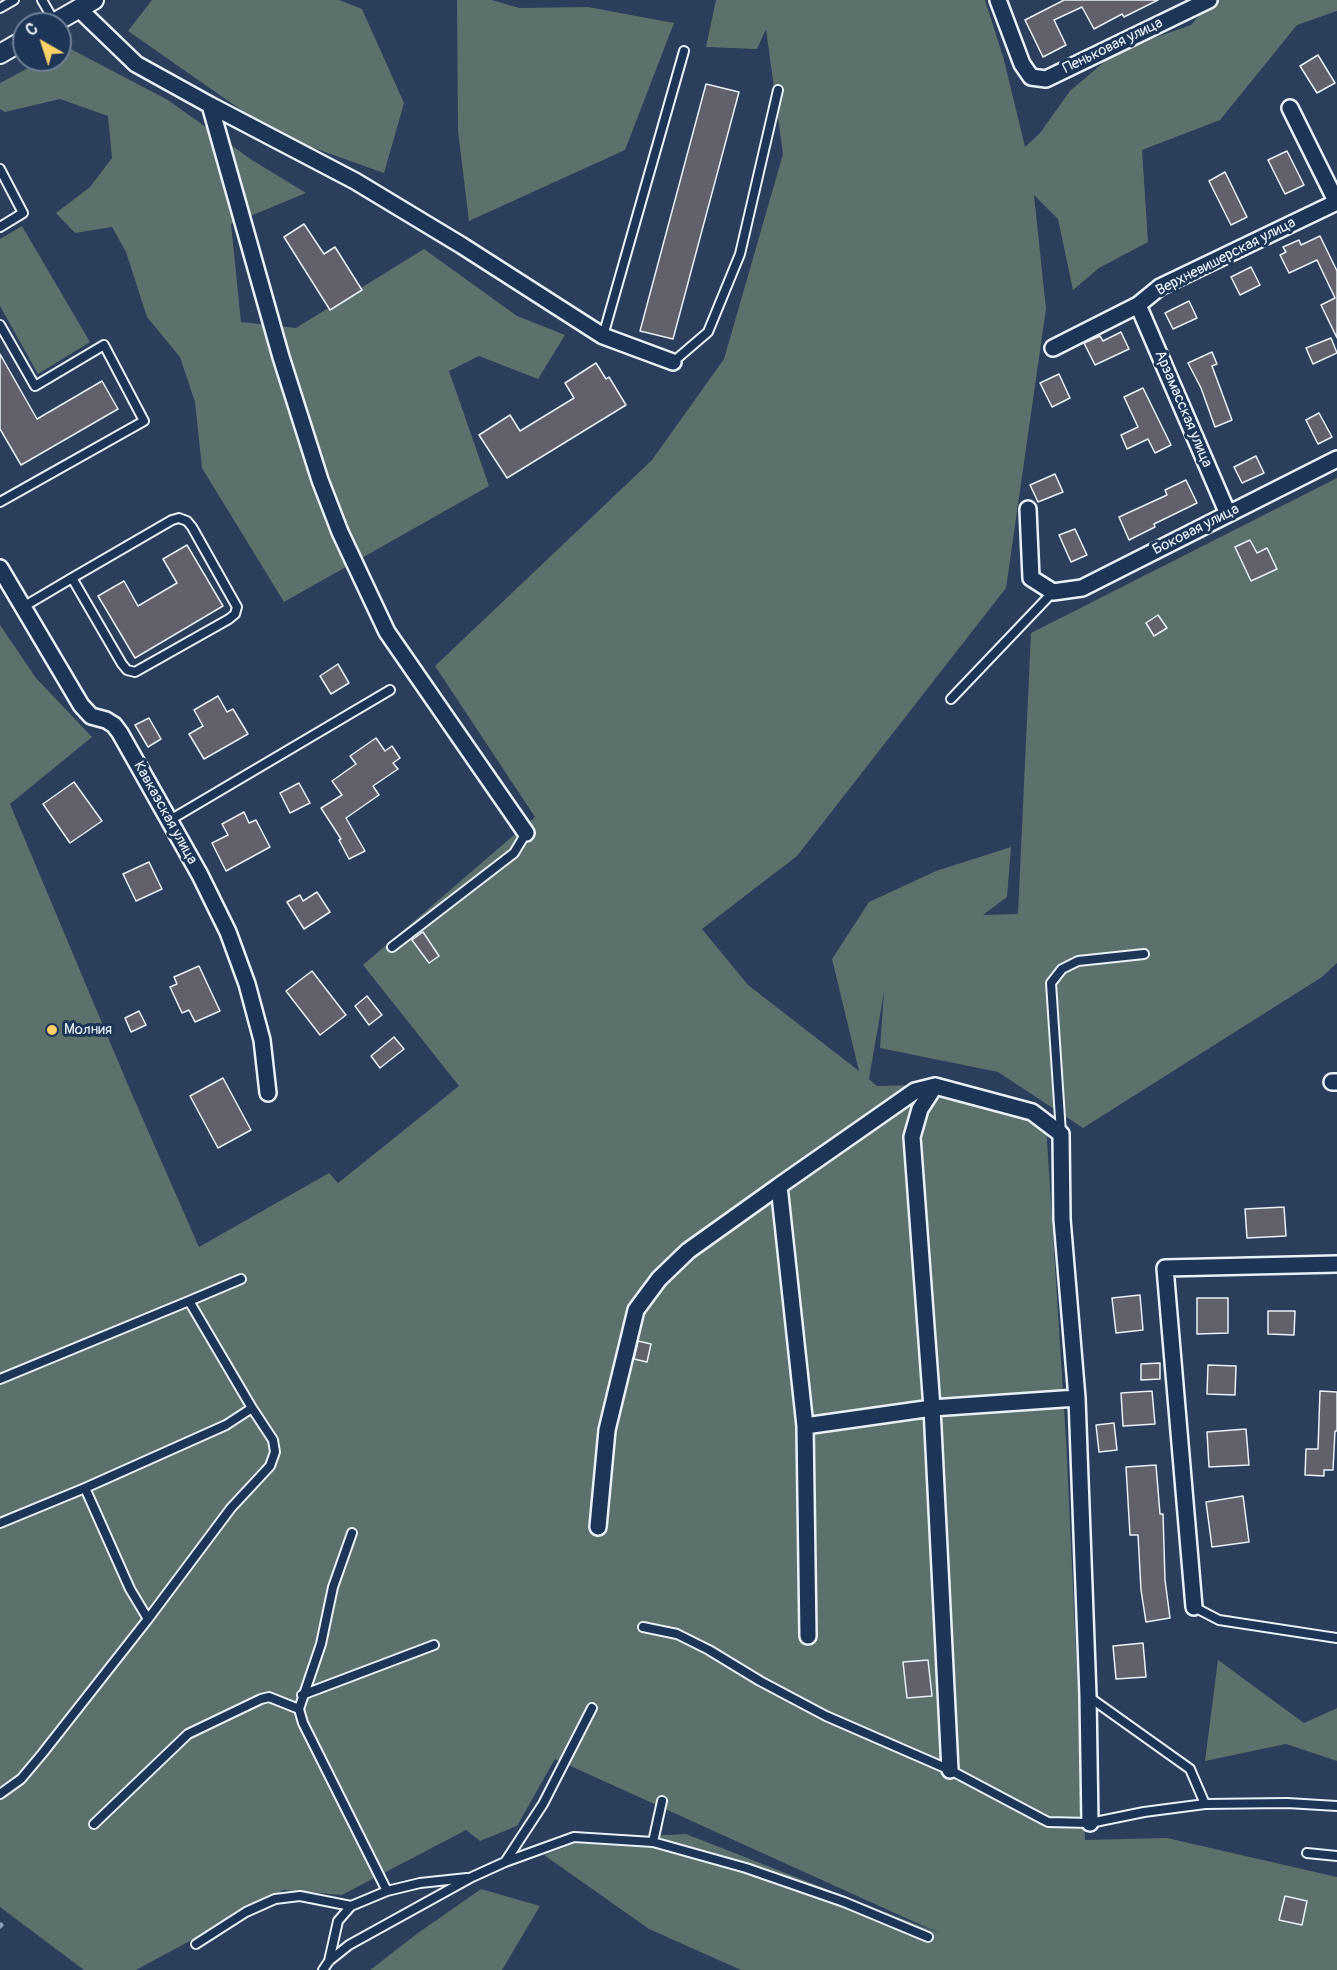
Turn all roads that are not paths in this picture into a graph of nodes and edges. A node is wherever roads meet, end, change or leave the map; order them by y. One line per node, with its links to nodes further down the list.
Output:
1 (14, 0): 5 (lane)
2 (998, 0): 3 (street, Пеньковая улица)
3 (1209, 0)
4 (87, 4): 6 (street); 9 (street)
5 (0, 8)
6 (72, 12)
7 (684, 51): 16 (lane)
8 (778, 90): 18 (lane)
9 (210, 105): 16 (street); 30 (street)
10 (1290, 108): 12 (street)
11 (0, 169): 13 (lane)
12 (1337, 203): 14 (street, Верхневишерская улица)
13 (0, 227)
14 (1138, 305): 17 (street, Верхневишерская улица); 22 (street, Арзамасская улица)
15 (0, 325): 20 (lane)
16 (603, 336): 18 (street)
17 (1053, 348)
18 (673, 362)
19 (1337, 459): 22 (street, Боковая улица)
20 (0, 502)
21 (1028, 509): 25 (street)
22 (1228, 514): 25 (street, Боковая улица)
23 (0, 568): 26 (street, Кавказская улица)
24 (72, 578): 24 (lane); 26 (lane)
25 (1053, 592): 28 (lane)
26 (23, 607): 29 (street, Кавказская улица)
27 (390, 690): 29 (lane)
28 (951, 699)
29 (170, 820): 34 (street, Кавказская улица)
30 (525, 833): 31 (lane)
31 (392, 947)
32 (1144, 954): 35 (lane)
33 (935, 1086): 35 (street); 36 (street); 43 (street)
34 (268, 1093)
35 (1062, 1134): 41 (street)
36 (779, 1186): 44 (street); 47 (street)
37 (1337, 1264): 49 (street)
38 (241, 1279): 39 (lane)
39 (189, 1301): 40 (lane); 42 (lane)
40 (0, 1378)
41 (1077, 1398): 43 (street); 56 (street)
42 (252, 1408): 45 (lane); 50 (lane)
43 (932, 1408): 44 (street); 59 (street)
44 (805, 1426): 52 (street)
45 (85, 1488): 46 (lane); 50 (lane)
46 (0, 1523)
47 (598, 1527)
48 (352, 1533): 55 (lane)
49 (1194, 1607): 53 (lane)
50 (148, 1619): 60 (lane)
51 (643, 1627): 59 (lane)
52 (808, 1636)
53 (1337, 1638)
54 (434, 1646): 55 (lane)
55 (302, 1695): 58 (lane)
56 (1088, 1696): 62 (lane); 64 (street)
57 (591, 1708): 69 (lane)
58 (299, 1709): 65 (lane); 71 (lane)
59 (950, 1770): 64 (lane)
60 (0, 1794)
61 (662, 1801): 66 (lane)
62 (1205, 1804): 63 (lane); 64 (lane)
63 (1337, 1806)
64 (1090, 1823)
65 (94, 1824)
66 (653, 1842): 69 (lane); 73 (lane)
67 (1306, 1853): 68 (lane)
68 (1337, 1856)
69 (505, 1862): 70 (lane)
70 (472, 1877): 71 (lane); 75 (lane)
71 (387, 1891): 72 (lane)
72 (351, 1906): 74 (lane); 75 (lane)
73 (928, 1937)
74 (196, 1944)
75 (329, 1961): 76 (lane)
76 (323, 1970)

